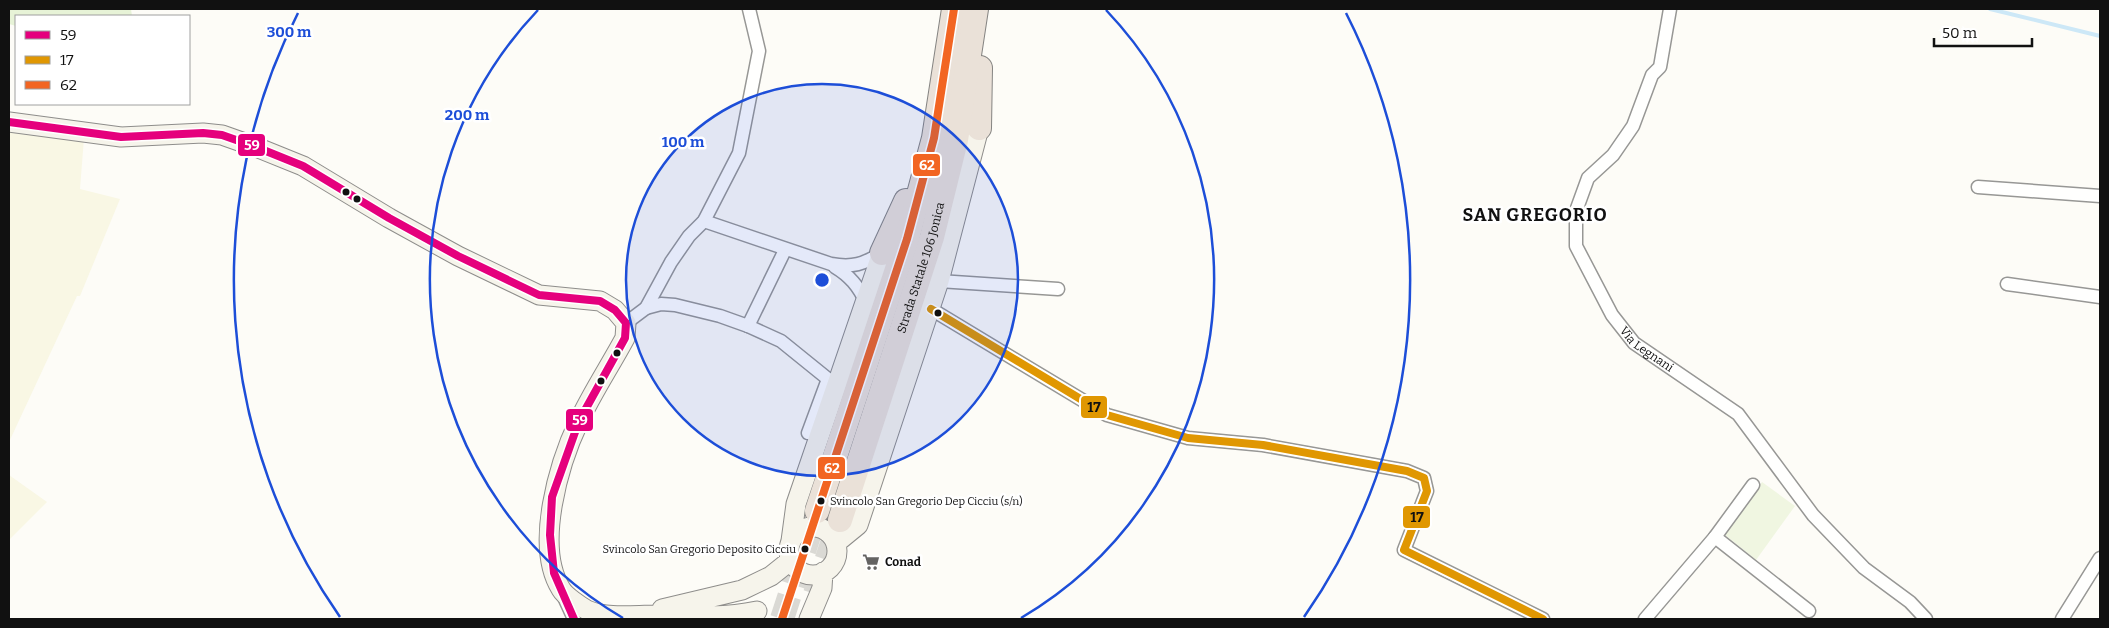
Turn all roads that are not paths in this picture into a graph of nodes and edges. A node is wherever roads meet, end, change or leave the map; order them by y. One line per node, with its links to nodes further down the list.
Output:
1 (749, 9): 11 (street)
2 (954, 9): 8 (highway, Strada Statale 106 Jonica)
3 (976, 9): 27 (highway, Strada Statale 106 Jonica)
4 (980, 9): 7 (highway)
5 (1670, 9): 44 (street, Via Legnani)
6 (9, 122): 22 (street)
7 (979, 128): 15 (street)
8 (934, 138): 13 (highway); 26 (highway, Strada Statale 106 Jonica)
9 (1978, 187): 10 (street)
10 (2100, 196)
11 (704, 221): 12 (street); 20 (street)
12 (785, 250): 14 (street); 23 (street)
13 (882, 253): 14 (street); 19 (street)
14 (831, 264): 19 (street)
15 (939, 281): 17 (street); 21 (street)
16 (2007, 284): 18 (street)
17 (1058, 289)
18 (2100, 297)
19 (866, 302): 30 (street)
20 (646, 308): 22 (street); 23 (street)
21 (930, 309): 29 (street); 42 (street)
22 (626, 323): 34 (street)
23 (748, 326): 24 (street)
24 (808, 433)
25 (1753, 485): 28 (street)
26 (817, 511)
27 (840, 520)
28 (1715, 538): 36 (street); 43 (street)
29 (836, 543): 30 (street); 32 (street)
30 (791, 551): 32 (street); 33 (street)
31 (2100, 558): 45 (street)
32 (823, 572): 41 (street)
33 (771, 576): 35 (street); 38 (street)
34 (561, 590): 37 (street); 40 (street)
35 (742, 590): 37 (street); 38 (street)
36 (1809, 611)
37 (634, 615): 39 (street)
38 (756, 615): 39 (street)
39 (720, 617)
40 (574, 619)
41 (809, 619)
42 (1543, 619)
43 (1646, 619)
44 (1926, 619)
45 (2062, 619)

